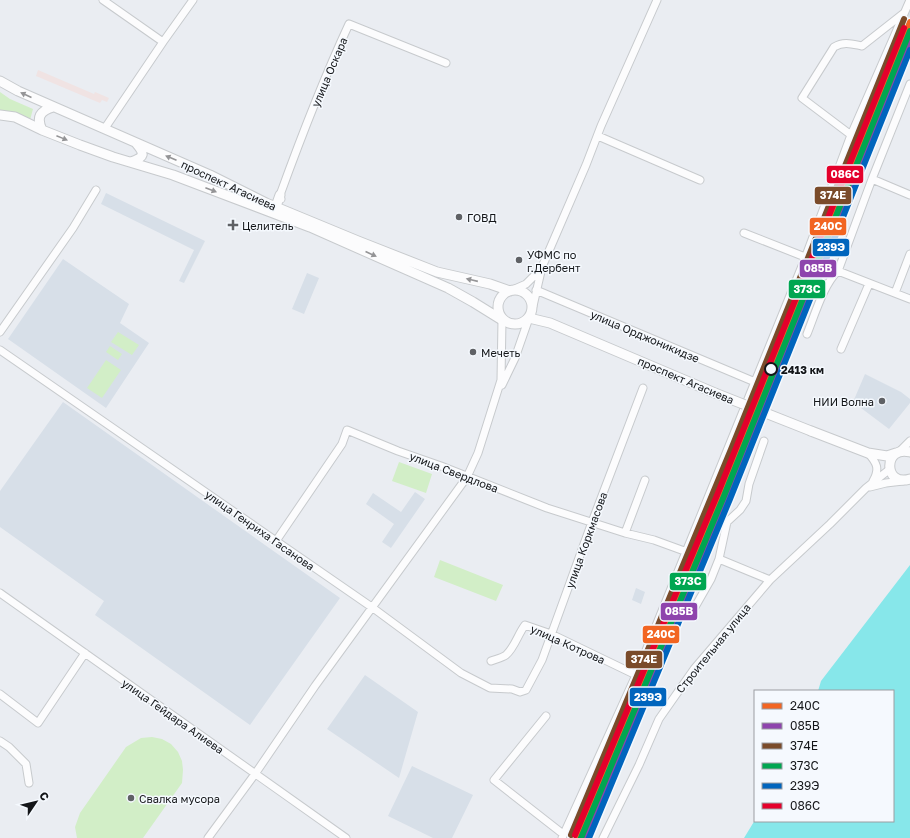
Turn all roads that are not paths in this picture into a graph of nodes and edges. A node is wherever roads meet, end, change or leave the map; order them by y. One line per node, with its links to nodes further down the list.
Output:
1 (103, 0): 6 (street)
2 (193, 0): 6 (street)
3 (657, 0): 15 (street)
4 (910, 0): 5 (street)
5 (904, 12): 14 (street); 14 (street)
6 (163, 42): 12 (street)
7 (446, 64): 21 (street, улица Оскара)
8 (0, 81): 10 (main road, проспект Агасиева, one-way to 8)
9 (910, 84): 18 (street)
10 (53, 107): 12 (main road, проспект Агасиева); 13 (main road)
11 (0, 114): 13 (main road, проспект Агасиева)
12 (104, 128): 16 (main road, проспект Агасиева)
13 (42, 130): 17 (main road, проспект Агасиева, one-way to 17)
14 (851, 135): 28 (street)
15 (598, 136): 19 (street); 29 (street)
16 (135, 142): 17 (main road); 23 (main road, проспект Агасиева, one-way to 16)
17 (131, 162): 24 (main road, проспект Агасиева, one-way to 24)
18 (872, 179): 22 (street); 30 (street)
19 (700, 180)
20 (96, 190): 40 (street)
21 (280, 195): 23 (street); 24 (main road, улица Оскара); 25 (street)
22 (910, 195)
23 (266, 203): 24 (main road, проспект Агасиева)
24 (274, 210): 25 (main road, проспект Агасиева); 38 (main road, проспект Агасиева, one-way to 38)
25 (285, 210): 33 (main road, проспект Агасиева, one-way to 25)
26 (744, 233): 28 (street)
27 (910, 254): 34 (street)
28 (805, 257): 44 (street)
29 (542, 267): 32 (street); 33 (street)
30 (838, 271): 31 (street); 41 (street)
31 (869, 284): 34 (street); 42 (street)
32 (536, 290): 36 (street); 44 (street, улица Орджоникидзе)
33 (510, 291): 36 (main road); 38 (main road)
34 (895, 293): 35 (street)
35 (910, 299)
36 (532, 306): 37 (main road); 39 (main road, проспект Агасиева)
37 (529, 318): 38 (main road); 39 (main road, проспект Агасиева); 46 (street)
38 (502, 320): 46 (street)
39 (550, 323): 51 (main road, проспект Агасиева, bridge)
40 (0, 332)
41 (807, 334)
42 (841, 349)
43 (0, 350): 59 (street, улица Генриха Гасанова)
44 (755, 382): 60 (street)
45 (643, 388): 57 (street, улица Коркмасова)
46 (495, 399): 53 (street)
47 (764, 441): 61 (street)
48 (910, 441): 49 (street)
49 (898, 452): 50 (main road, проспект Агасиева); 51 (main road, проспект Агасиева); 52 (main road)
50 (910, 452)
51 (868, 453): 52 (main road, проспект Агасиева); 56 (street)
52 (890, 469): 55 (main road, проспект Агасиева); 56 (street, Строительная улица)
53 (467, 477): 57 (street, улица Свердлова); 59 (street, улица Свердлова); 66 (street)
54 (645, 480): 58 (street)
55 (907, 480): 56 (street, Строительная улица)
56 (868, 486): 62 (street, Строительная улица)
57 (592, 522): 58 (street, улица Свердлова); 67 (street, улица Коркмасова)
58 (625, 533): 60 (street, улица Свердлова)
59 (276, 541): 66 (street, улица Генриха Гасанова)
60 (687, 552): 70 (street)
61 (719, 559): 62 (street); 65 (street)
62 (770, 580): 80 (street, Строительная улица)
63 (2, 594): 64 (street); 68 (street, улица Гейдара Алиева)
64 (0, 602)
65 (695, 607)
66 (373, 608): 71 (street, улица Генриха Гасанова); 75 (street)
67 (551, 634): 69 (street, улица Котрова); 70 (street, улица Котрова); 71 (street, улица Коркмасова)
68 (85, 653): 72 (street); 75 (street, улица Гейдара Алиева)
69 (491, 661)
70 (636, 675): 77 (street)
71 (526, 690)
72 (0, 694)
73 (546, 716): 77 (street)
74 (0, 741): 76 (street)
75 (255, 774): 78 (street); 79 (street, улица Гейдара Алиева)
76 (29, 783)
77 (563, 836)
78 (208, 838)
79 (346, 838)
80 (603, 838)

